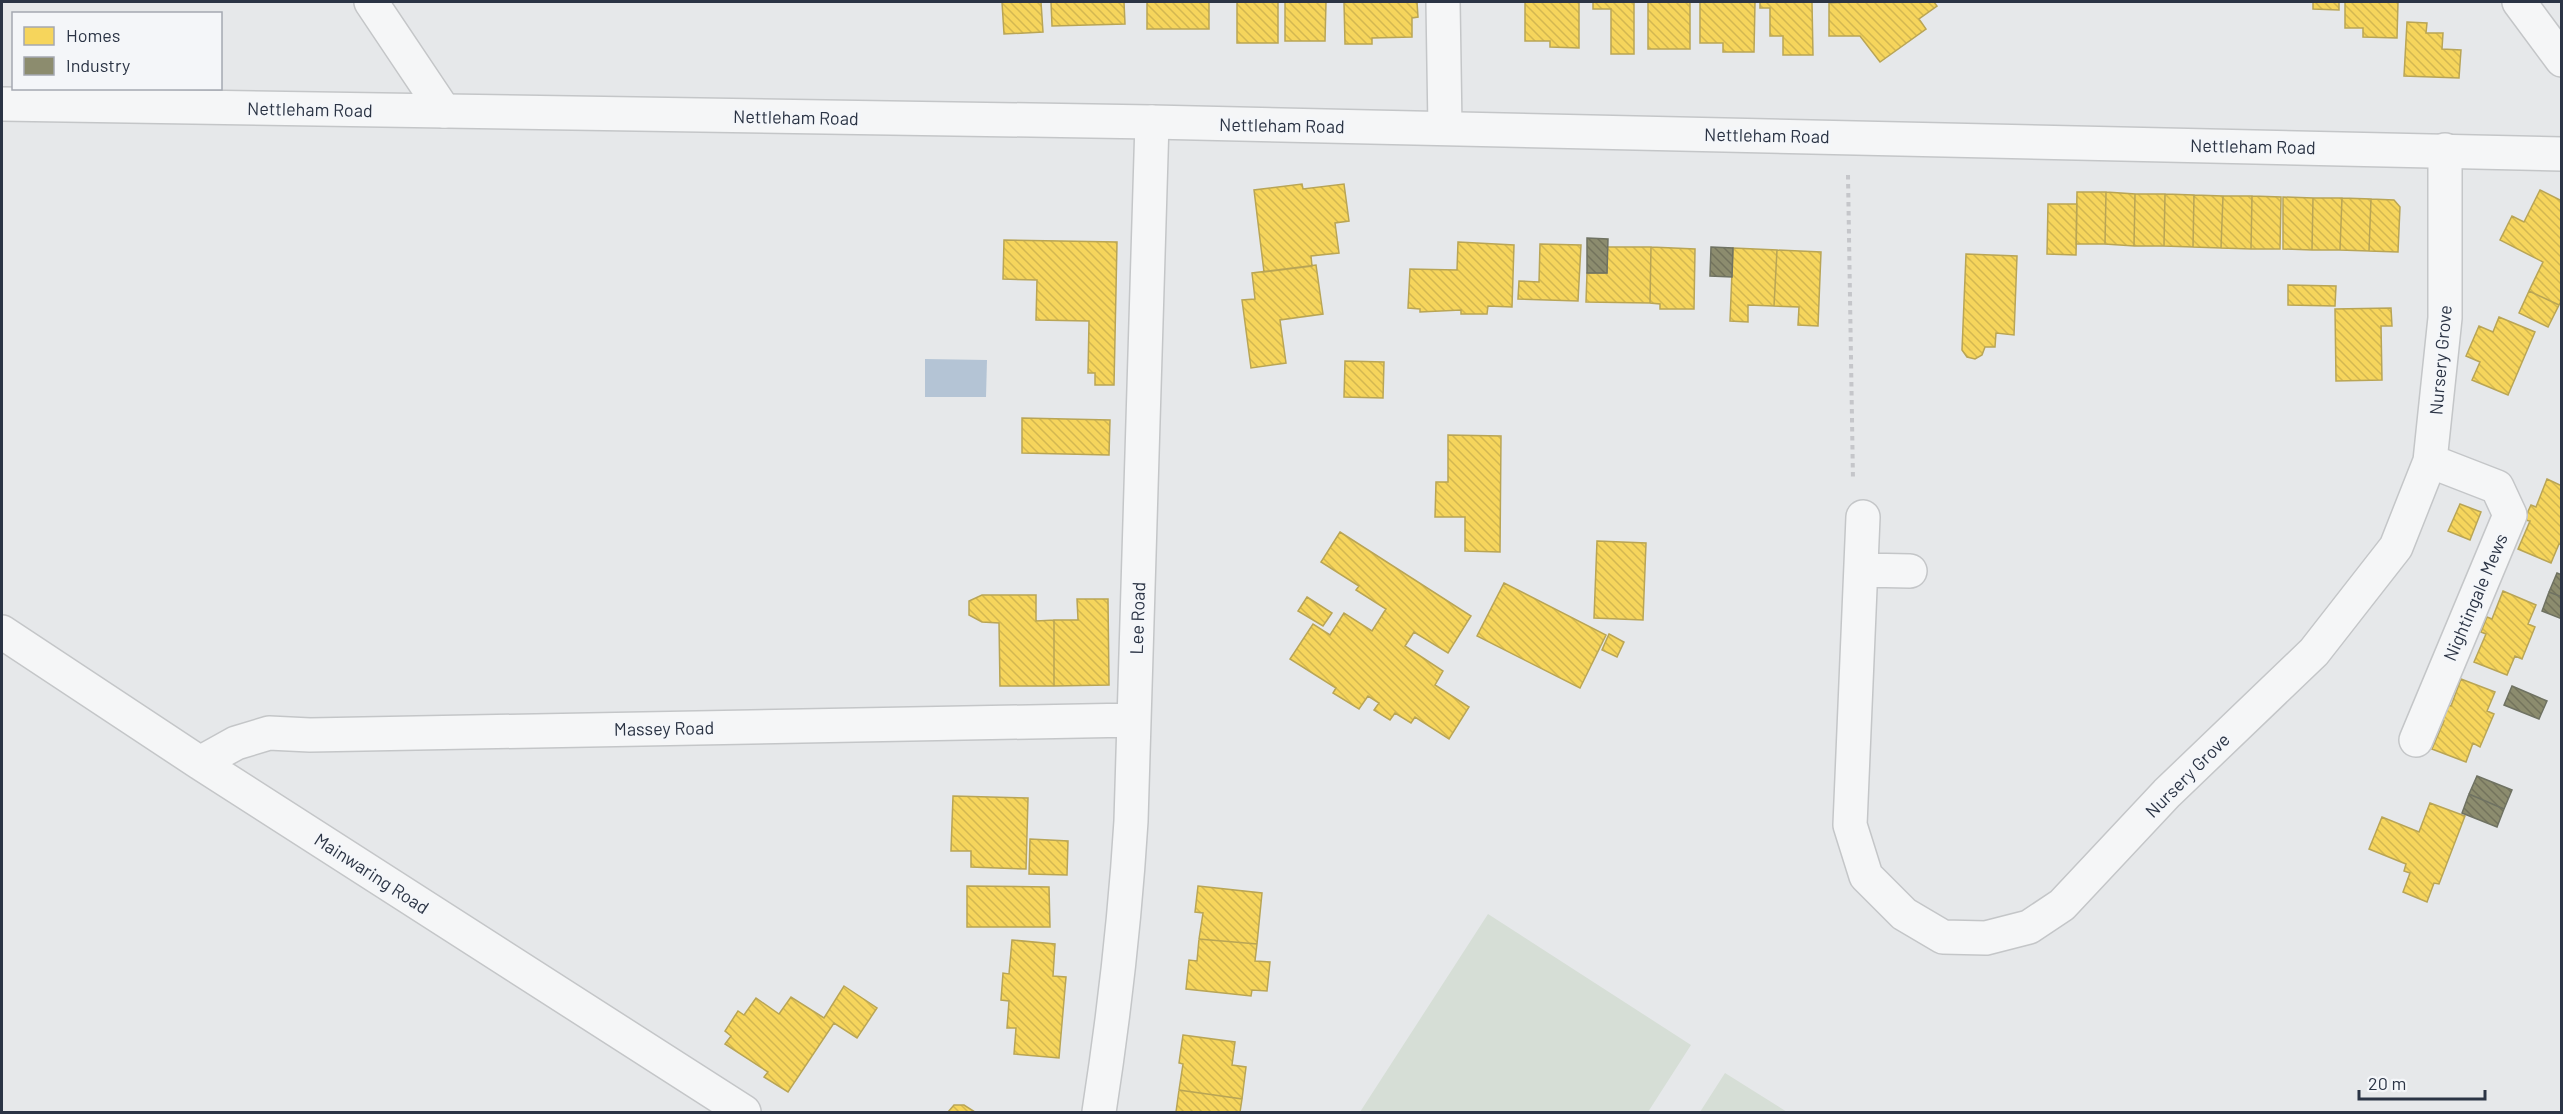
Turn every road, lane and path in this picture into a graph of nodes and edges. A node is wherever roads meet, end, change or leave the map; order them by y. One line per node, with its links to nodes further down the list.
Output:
1 (371, 2): 6 (street)
2 (1443, 2): 8 (street)
3 (2519, 2): 4 (street)
4 (2562, 60)
5 (2, 104): 6 (street, Nettleham Road)
6 (444, 111): 7 (street, Nettleham Road)
7 (1152, 122): 8 (street, Nettleham Road); 17 (street, Lee Road)
8 (1445, 128): 9 (street, Nettleham Road)
9 (1847, 137): 10 (street, Nettleham Road); 13 (path)
10 (2445, 150): 11 (street, Nettleham Road); 12 (street, Nursery Grove)
11 (2562, 154)
12 (2430, 461): 14 (street, Nursery Grove); 18 (street, Nightingale Mews)
13 (1863, 517): 14 (street, Nursery Grove)
14 (1862, 570): 15 (street)
15 (1910, 571)
16 (2, 632): 19 (street, Mainwaring Road)
17 (1134, 720): 19 (street, Massey Road); 21 (street, Lee Road)
18 (2416, 740)
19 (200, 763): 20 (street, Mainwaring Road)
20 (744, 1113)
21 (1099, 1113)

